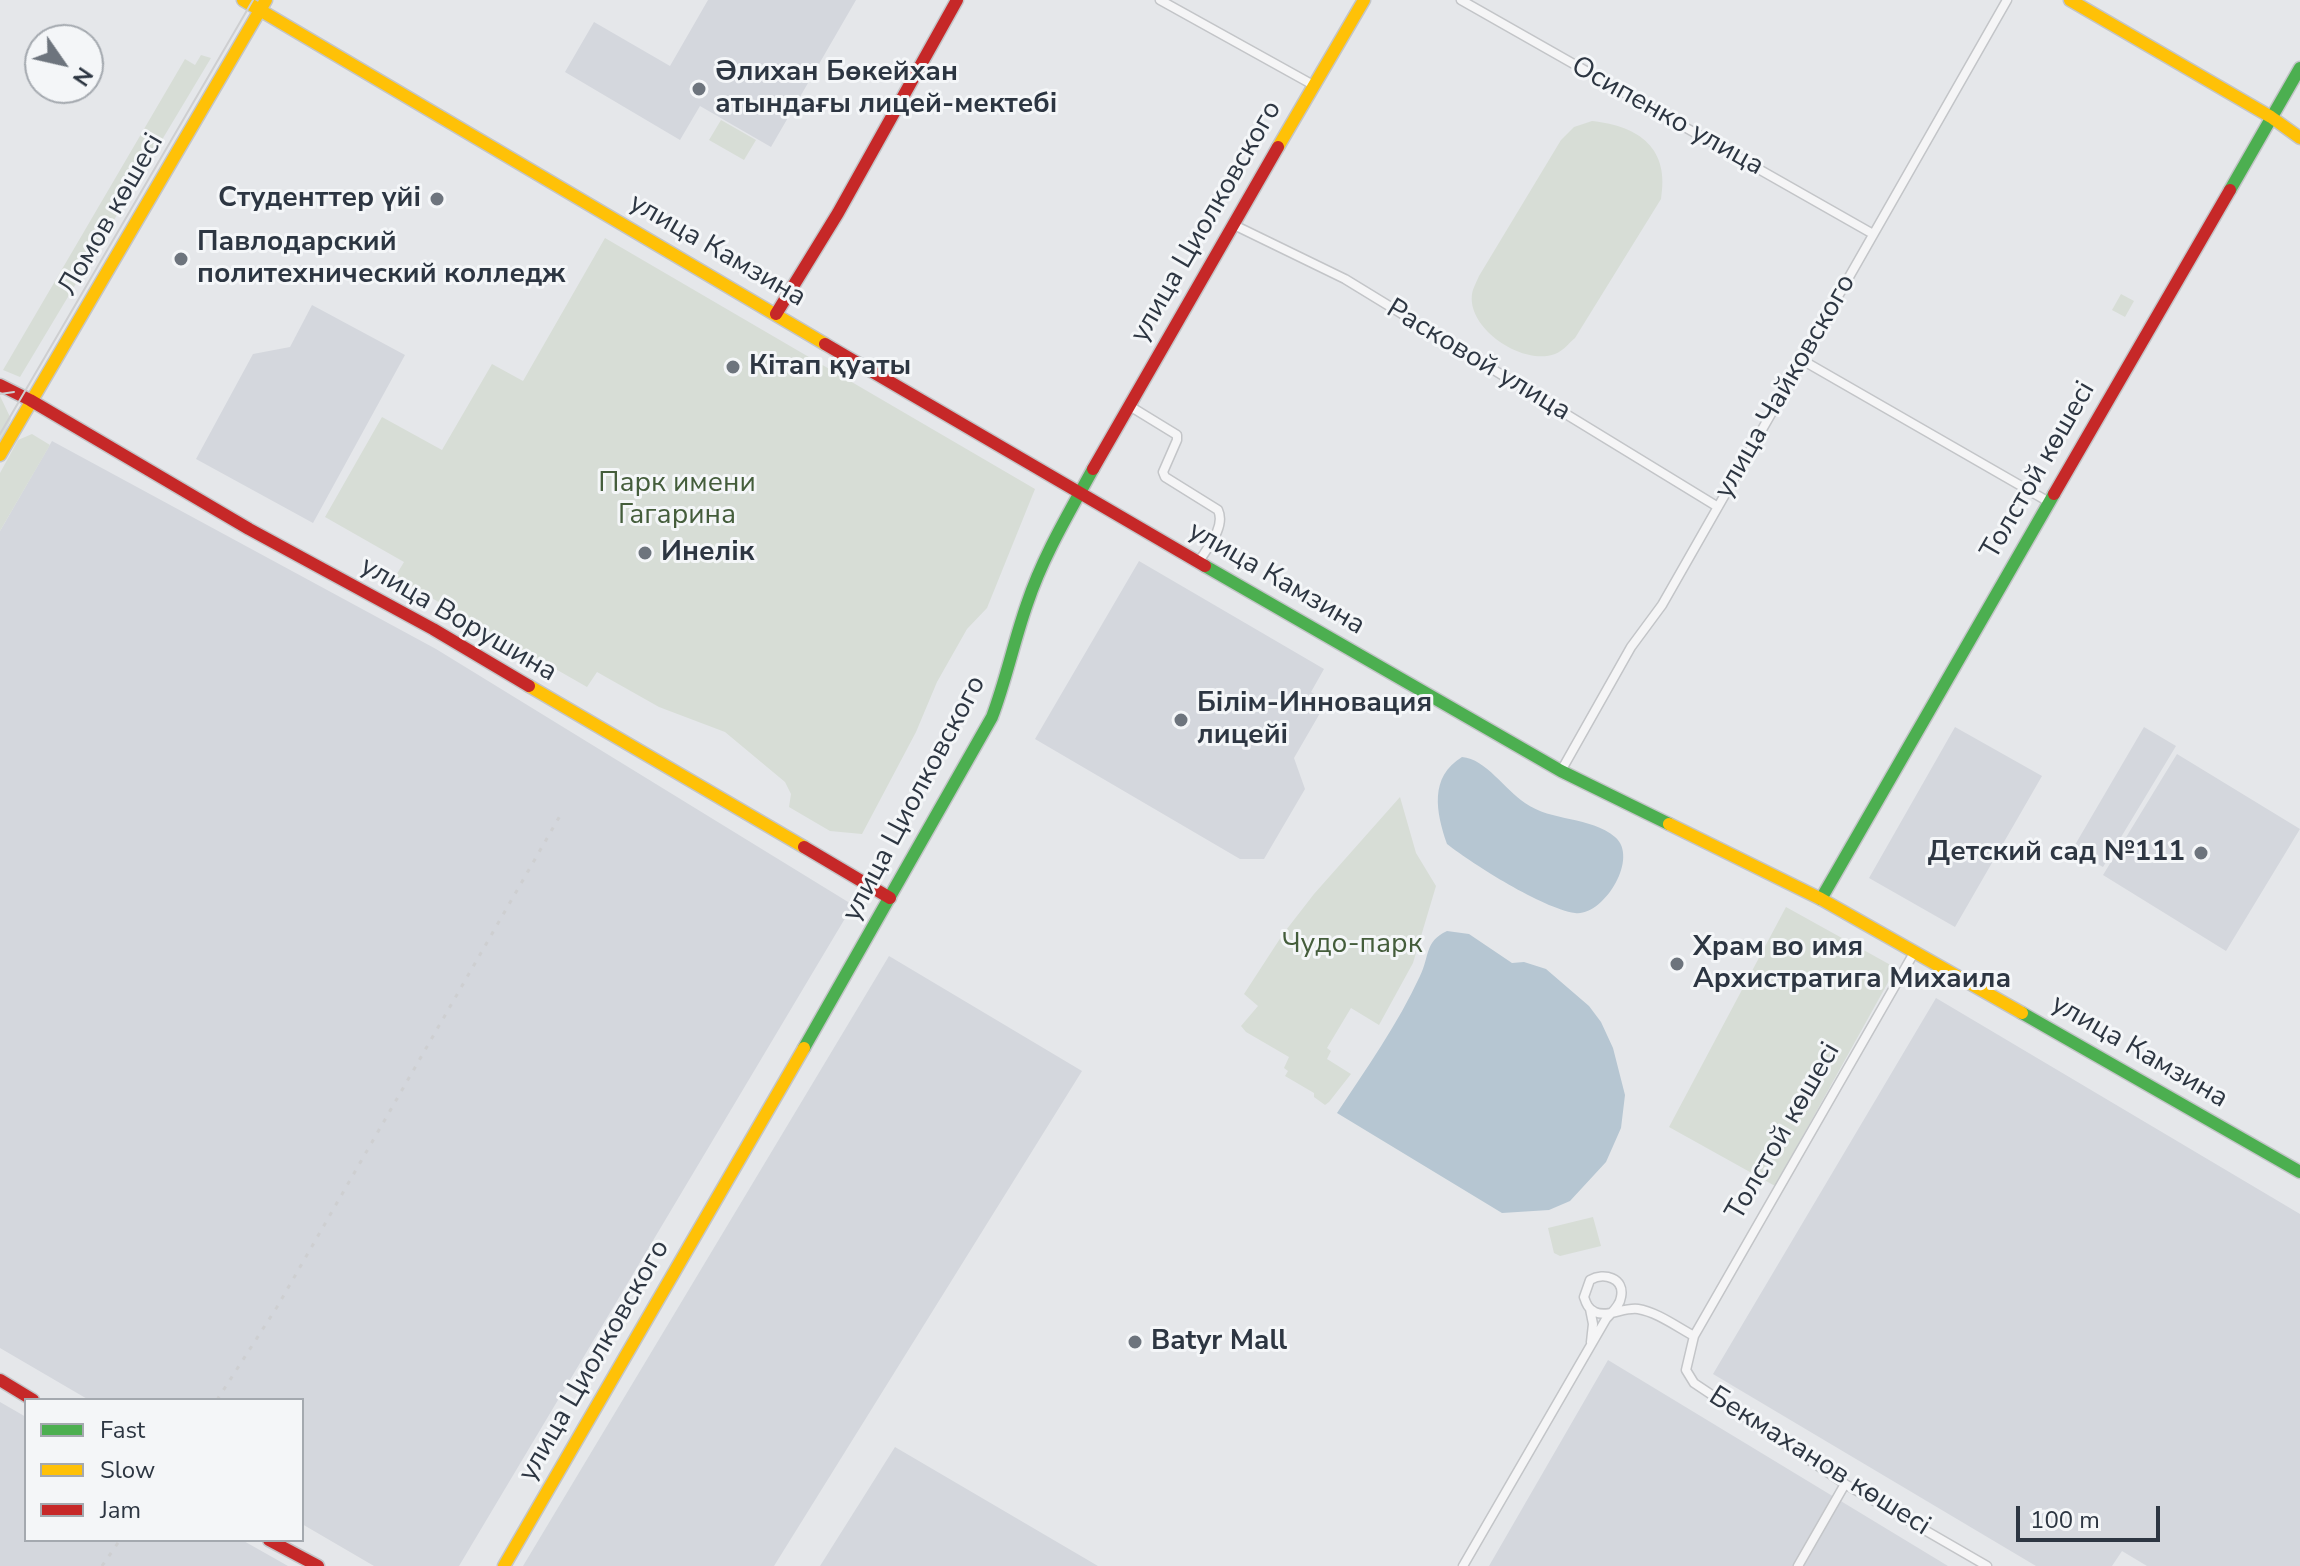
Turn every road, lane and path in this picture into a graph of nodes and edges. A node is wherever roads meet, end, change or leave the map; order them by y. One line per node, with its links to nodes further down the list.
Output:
1 (243, 0): 8 (main road, улица Камзина)
2 (957, 0): 15 (main road)
3 (1160, 0): 10 (street)
4 (1364, 0): 10 (main road, улица Циолковского)
5 (1461, 0): 14 (street, Осипенко улица)
6 (2007, 0): 14 (street, улица Чайковского)
7 (2070, 0): 11 (main road)
8 (263, 5): 15 (main road, улица Камзина); 18 (main road, Ломов көшесі)
9 (2300, 68): 11 (main road, Толстой көшесі)
10 (1315, 86): 13 (main road, улица Циолковского)
11 (2271, 117): 12 (main road); 22 (main road, Толстой көшесі)
12 (2300, 138)
13 (1234, 225): 19 (main road, улица Циолковского); 23 (street, Расковой улица)
14 (1873, 234): 16 (street, улица Чайковского)
15 (776, 314): 21 (main road, улица Камзина)
16 (1802, 360): 22 (street); 23 (street, улица Чайковского)
17 (0, 385): 18 (main road, улица Ворушина)
18 (30, 400): 20 (main road, Ломов көшесі); 26 (main road, улица Ворушина)
19 (1128, 405): 21 (main road, улица Циолковского); 24 (street)
20 (0, 455)
21 (1078, 493): 24 (main road, улица Камзина); 26 (main road, улица Циолковского)
22 (2049, 502): 27 (main road, Толстой көшесі)
23 (1718, 507): 25 (street, улица Чайковского)
24 (1198, 563): 25 (main road, улица Камзина)
25 (1561, 771): 27 (main road, улица Камзина)
26 (890, 898): 41 (main road, улица Циолковского)
27 (1821, 899): 28 (main road, улица Камзина)
28 (1915, 951): 29 (main road, улица Камзина); 34 (street, Толстой көшесі)
29 (2300, 1172)
30 (1621, 1287): 31 (street); 32 (street); 33 (street)
31 (1589, 1308): 33 (street); 35 (street)
32 (1642, 1309): 33 (street); 34 (street)
33 (1613, 1310): 35 (street)
34 (1694, 1336): 38 (street, Бекмаханов көшесі)
35 (1590, 1347): 42 (street)
36 (0, 1380): 37 (main road)
37 (30, 1398)
38 (1845, 1484): 43 (street); 44 (street, Бекмаханов көшесі)
39 (273, 1542): 40 (main road)
40 (318, 1566)
41 (504, 1566)
42 (1463, 1566)
43 (1798, 1566)
44 (1987, 1566)

